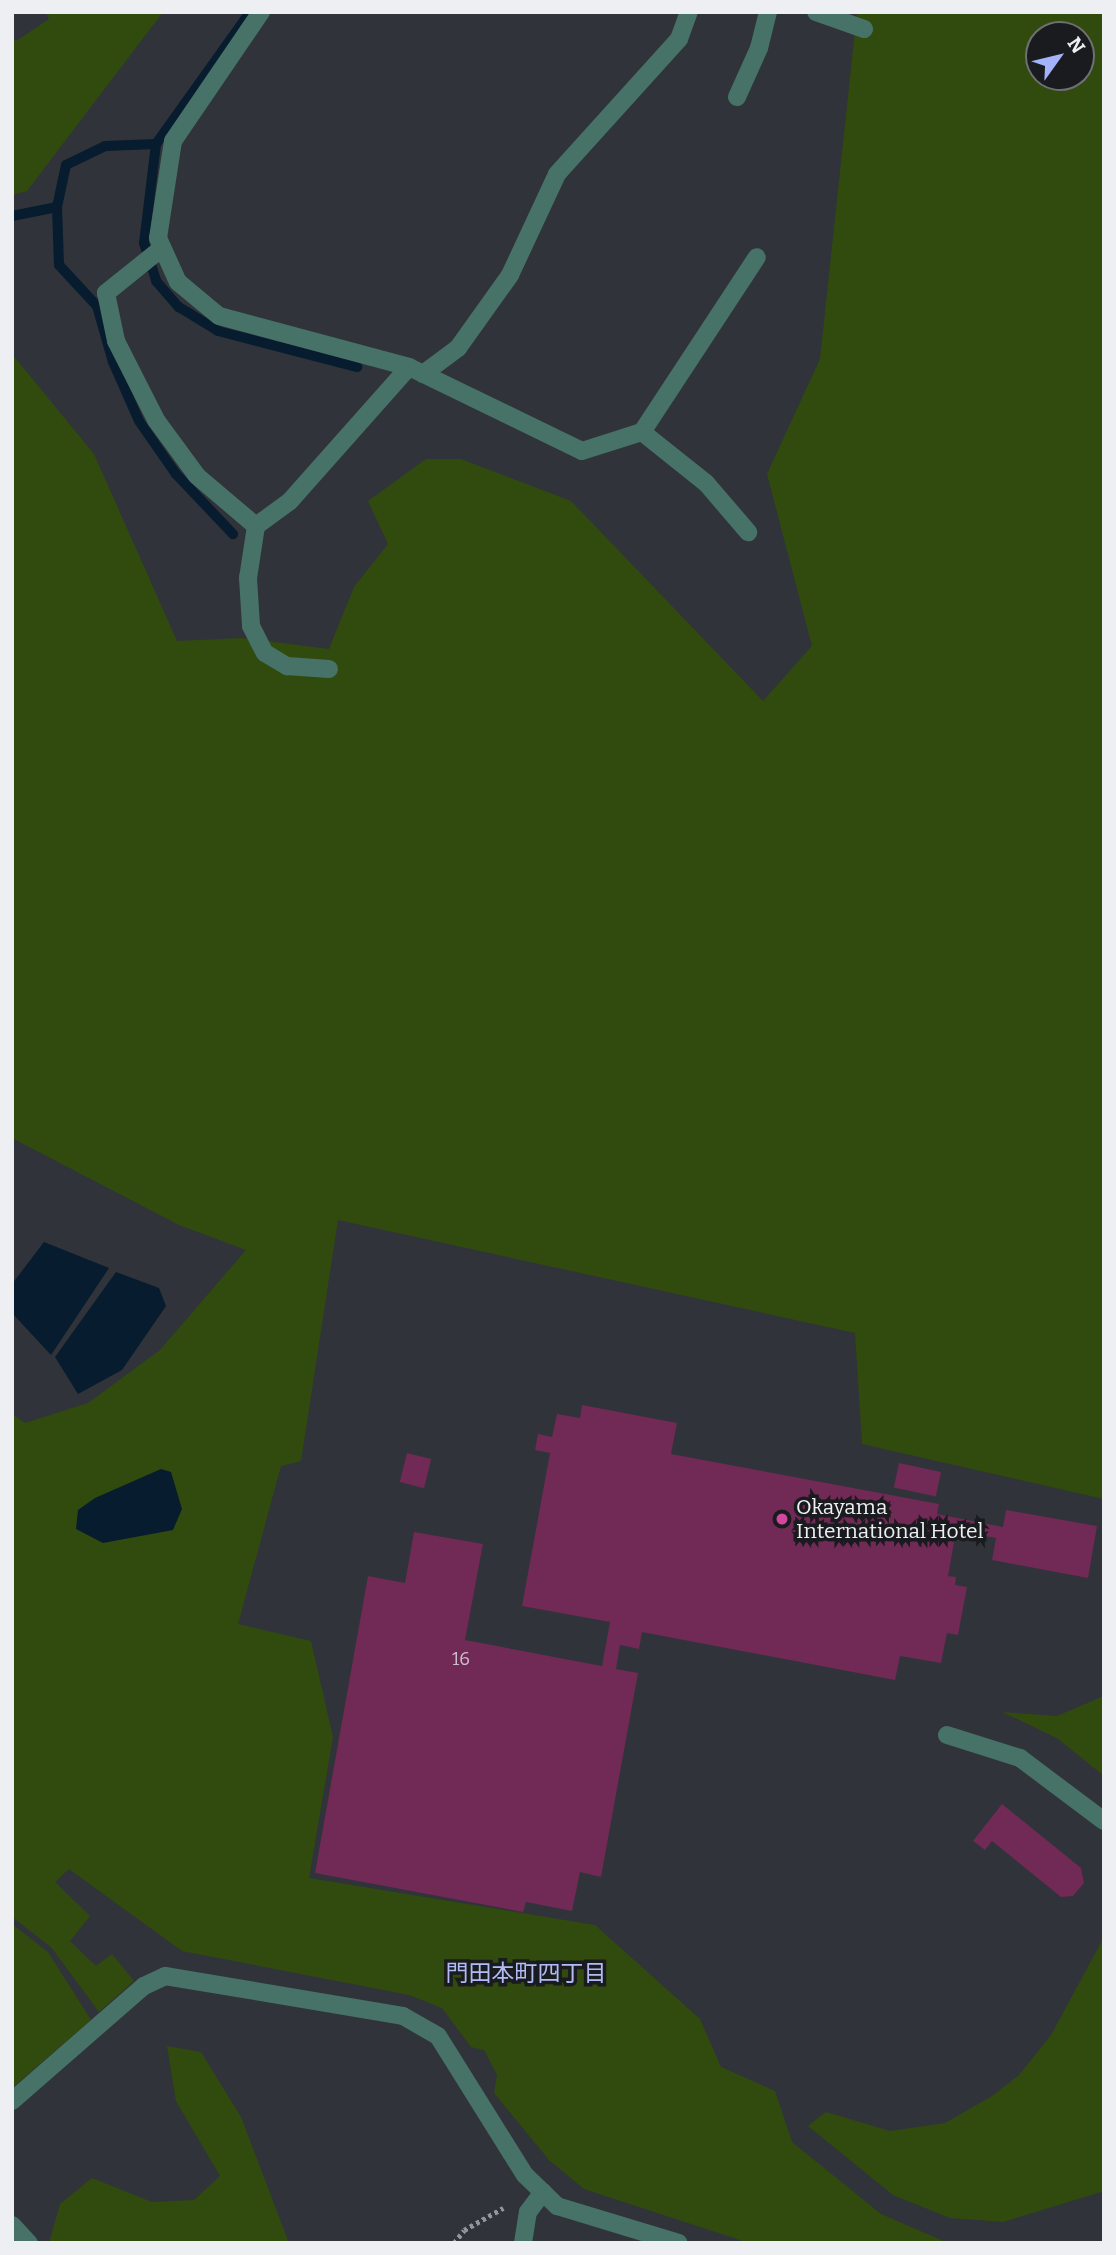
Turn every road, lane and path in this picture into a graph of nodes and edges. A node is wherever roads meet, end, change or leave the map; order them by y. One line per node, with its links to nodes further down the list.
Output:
1 (261, 12): 7 (street)
2 (689, 12): 9 (street)
3 (768, 12): 6 (street)
4 (816, 12): 5 (street)
5 (864, 29)
6 (737, 97)
7 (154, 255): 9 (street); 11 (street)
8 (757, 257): 10 (street)
9 (416, 370): 10 (street); 11 (street)
10 (642, 432): 12 (street)
11 (256, 526): 13 (street)
12 (748, 533)
13 (329, 669)
14 (947, 1735): 15 (street)
15 (1103, 1819)
16 (12, 2101): 17 (street)
17 (543, 2192): 18 (street); 23 (street)
18 (528, 2212): 21 (path); 22 (street)
19 (12, 2225): 20 (street)
20 (29, 2243)
21 (454, 2243)
22 (523, 2243)
23 (679, 2243)

